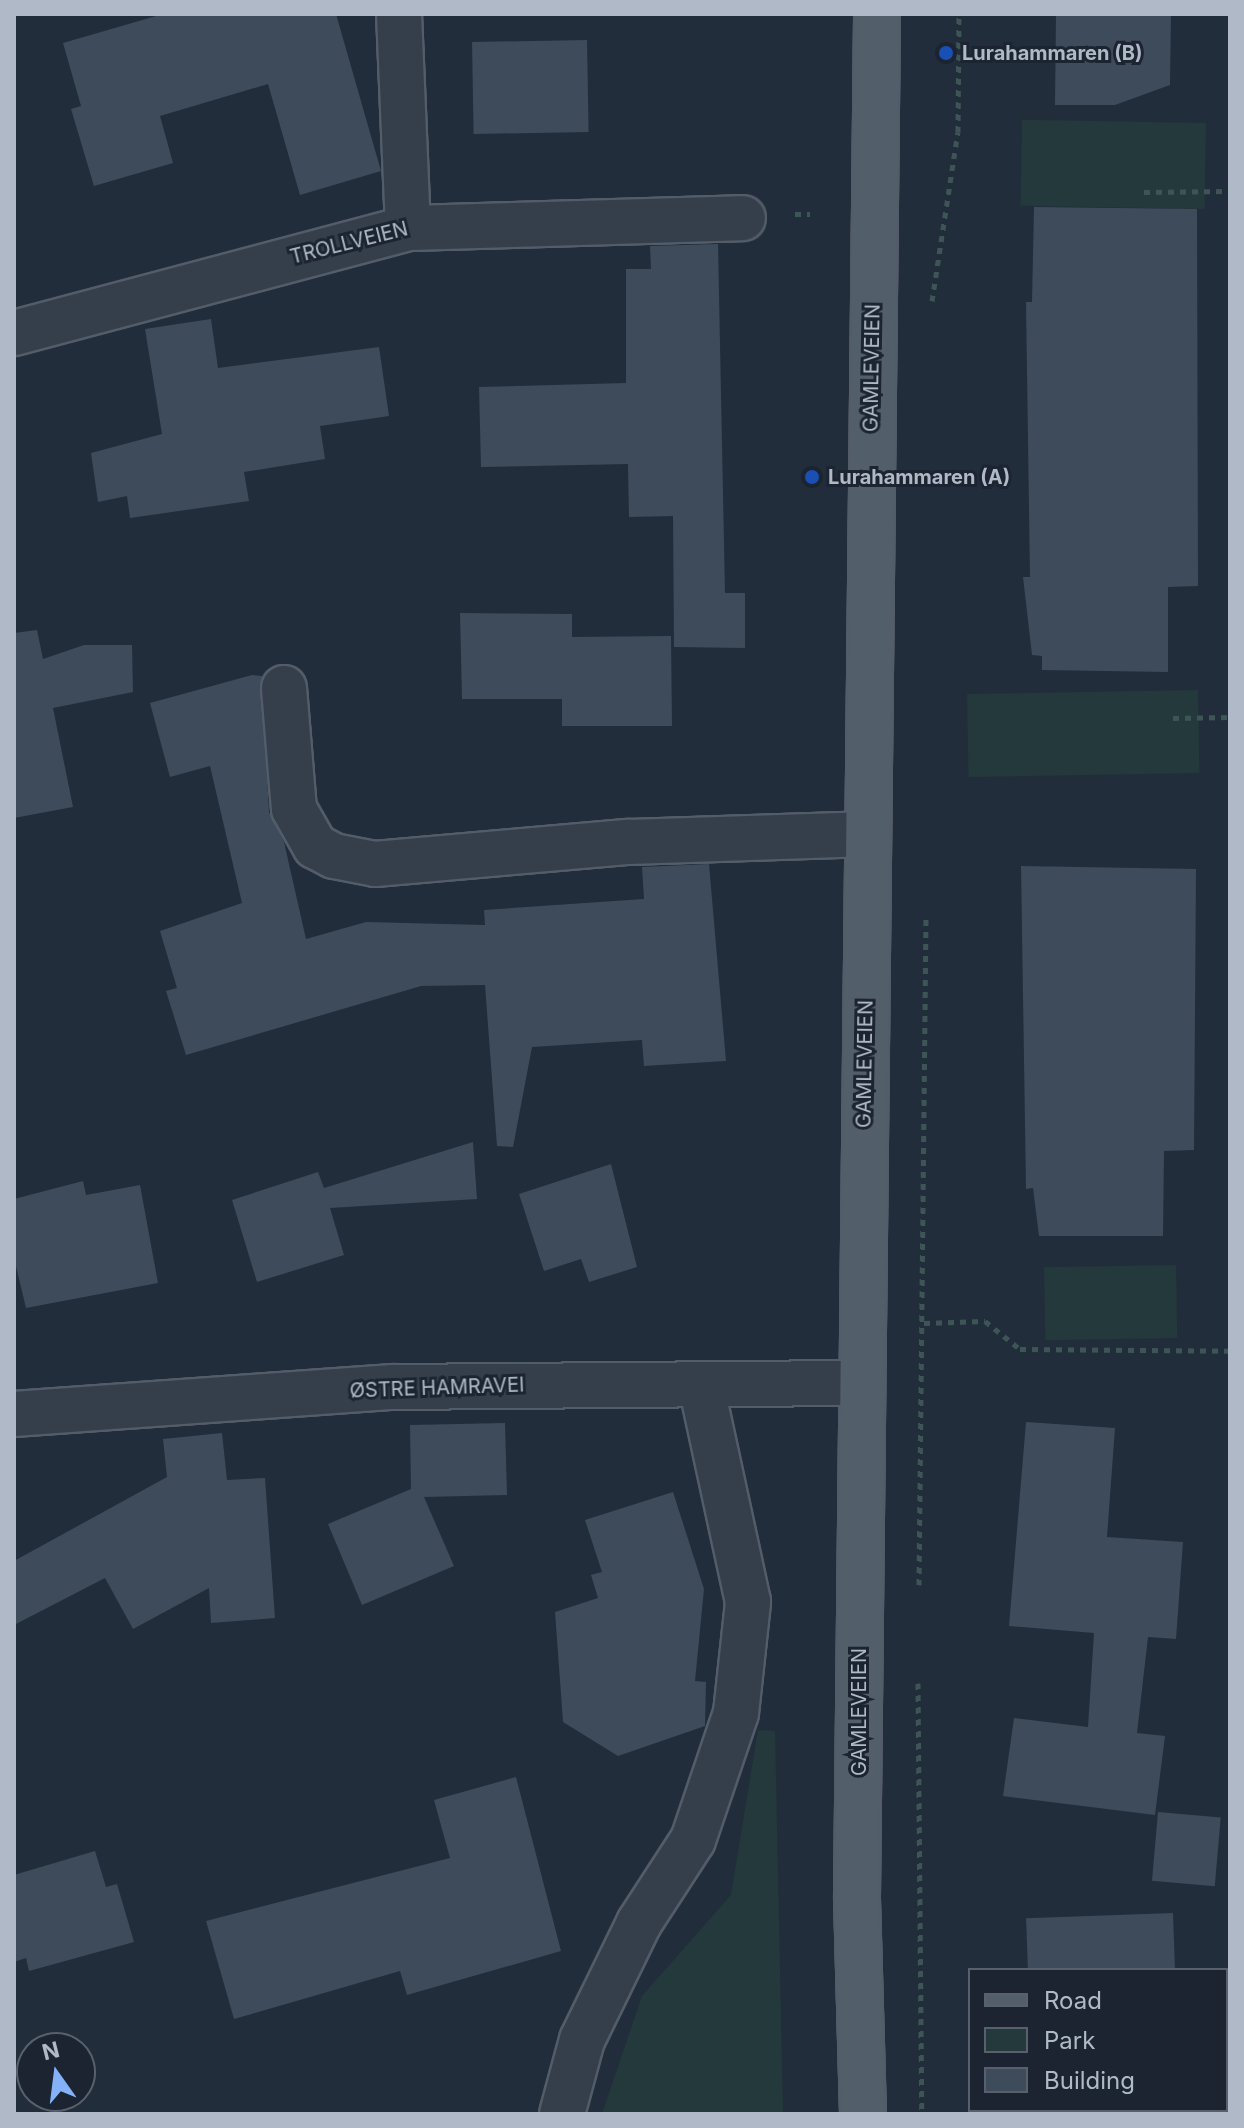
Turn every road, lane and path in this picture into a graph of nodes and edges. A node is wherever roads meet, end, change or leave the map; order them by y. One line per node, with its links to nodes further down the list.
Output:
1 (399, 14): 7 (street)
2 (877, 14): 13 (main road, GAMLEVEIEN)
3 (959, 14): 8 (path)
4 (1230, 191): 5 (path)
5 (1144, 192)
6 (743, 218): 7 (street, TROLLVEIEN)
7 (408, 228): 9 (street, TROLLVEIEN)
8 (929, 313)
9 (14, 333)
10 (284, 688): 13 (street)
11 (1230, 717): 12 (path)
12 (1173, 718)
13 (868, 834): 17 (main road, GAMLEVEIEN)
14 (926, 909): 15 (path)
15 (924, 1323): 16 (path); 20 (path)
16 (1230, 1351)
17 (861, 1383): 18 (street, ØSTRE HAMRAVEI); 23 (main road, GAMLEVEIEN)
18 (701, 1384): 19 (street, ØSTRE HAMRAVEI); 22 (street)
19 (14, 1414)
20 (919, 1589)
21 (918, 1668): 24 (path)
22 (562, 2114)
23 (863, 2114)
24 (922, 2114)

